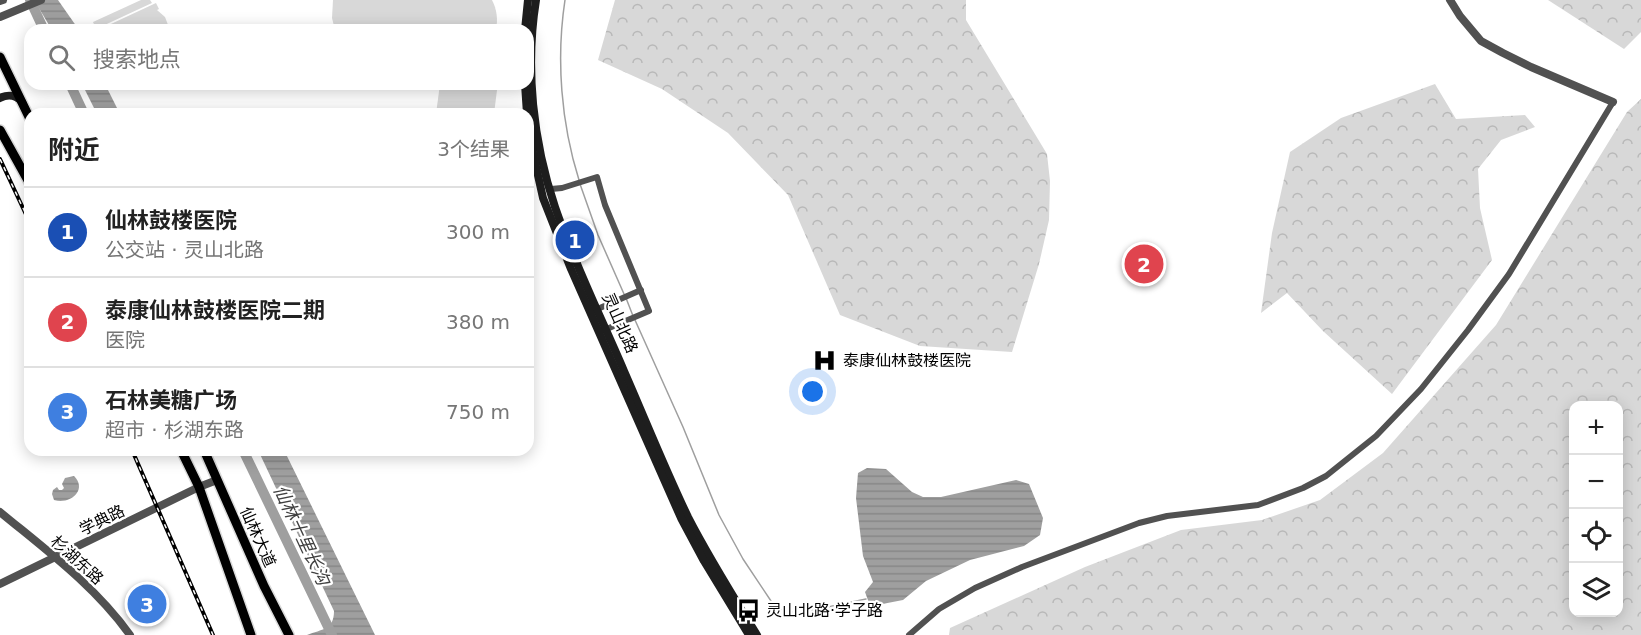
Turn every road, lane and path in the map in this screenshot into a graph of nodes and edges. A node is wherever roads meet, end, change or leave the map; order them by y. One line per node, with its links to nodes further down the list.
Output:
1 (528, 0): 6 (main road)
2 (536, 0): 7 (main road, 灵山北路)
3 (1450, 0): 12 (street)
4 (38, 1): 5 (street)
5 (0, 17)
6 (526, 24)
7 (533, 24)
8 (0, 57): 13 (main road)
9 (526, 90): 15 (main road, 灵山北路)
10 (532, 90): 16 (main road, 灵山北路)
11 (0, 98): 13 (main road)
12 (1613, 102): 37 (street)
13 (22, 103): 14 (main road)
14 (24, 108)
15 (527, 108)
16 (534, 108)
17 (534, 112): 21 (main road, 灵山北路)
18 (0, 130): 20 (main road)
19 (534, 158): 23 (main road, 灵山北路)
20 (24, 173)
21 (550, 189): 22 (street); 23 (main road, 灵山北路)
22 (640, 290): 23 (street); 24 (street)
23 (593, 310): 24 (main road, 灵山北路)
24 (602, 331): 35 (main road, 灵山北路); 36 (main road, 灵山北路)
25 (184, 456): 28 (main road)
26 (207, 456): 27 (main road, 仙林大道)
27 (217, 480): 28 (street, 学典路); 34 (main road, 仙林大道)
28 (199, 488): 30 (street, 学典路); 33 (main road)
29 (0, 512): 30 (street, 杉湖东路)
30 (56, 558): 31 (street, 学典路); 32 (street, 杉湖东路)
31 (0, 584)
32 (130, 635)
33 (251, 635)
34 (289, 635)
35 (749, 635)
36 (757, 635)
37 (909, 635)

